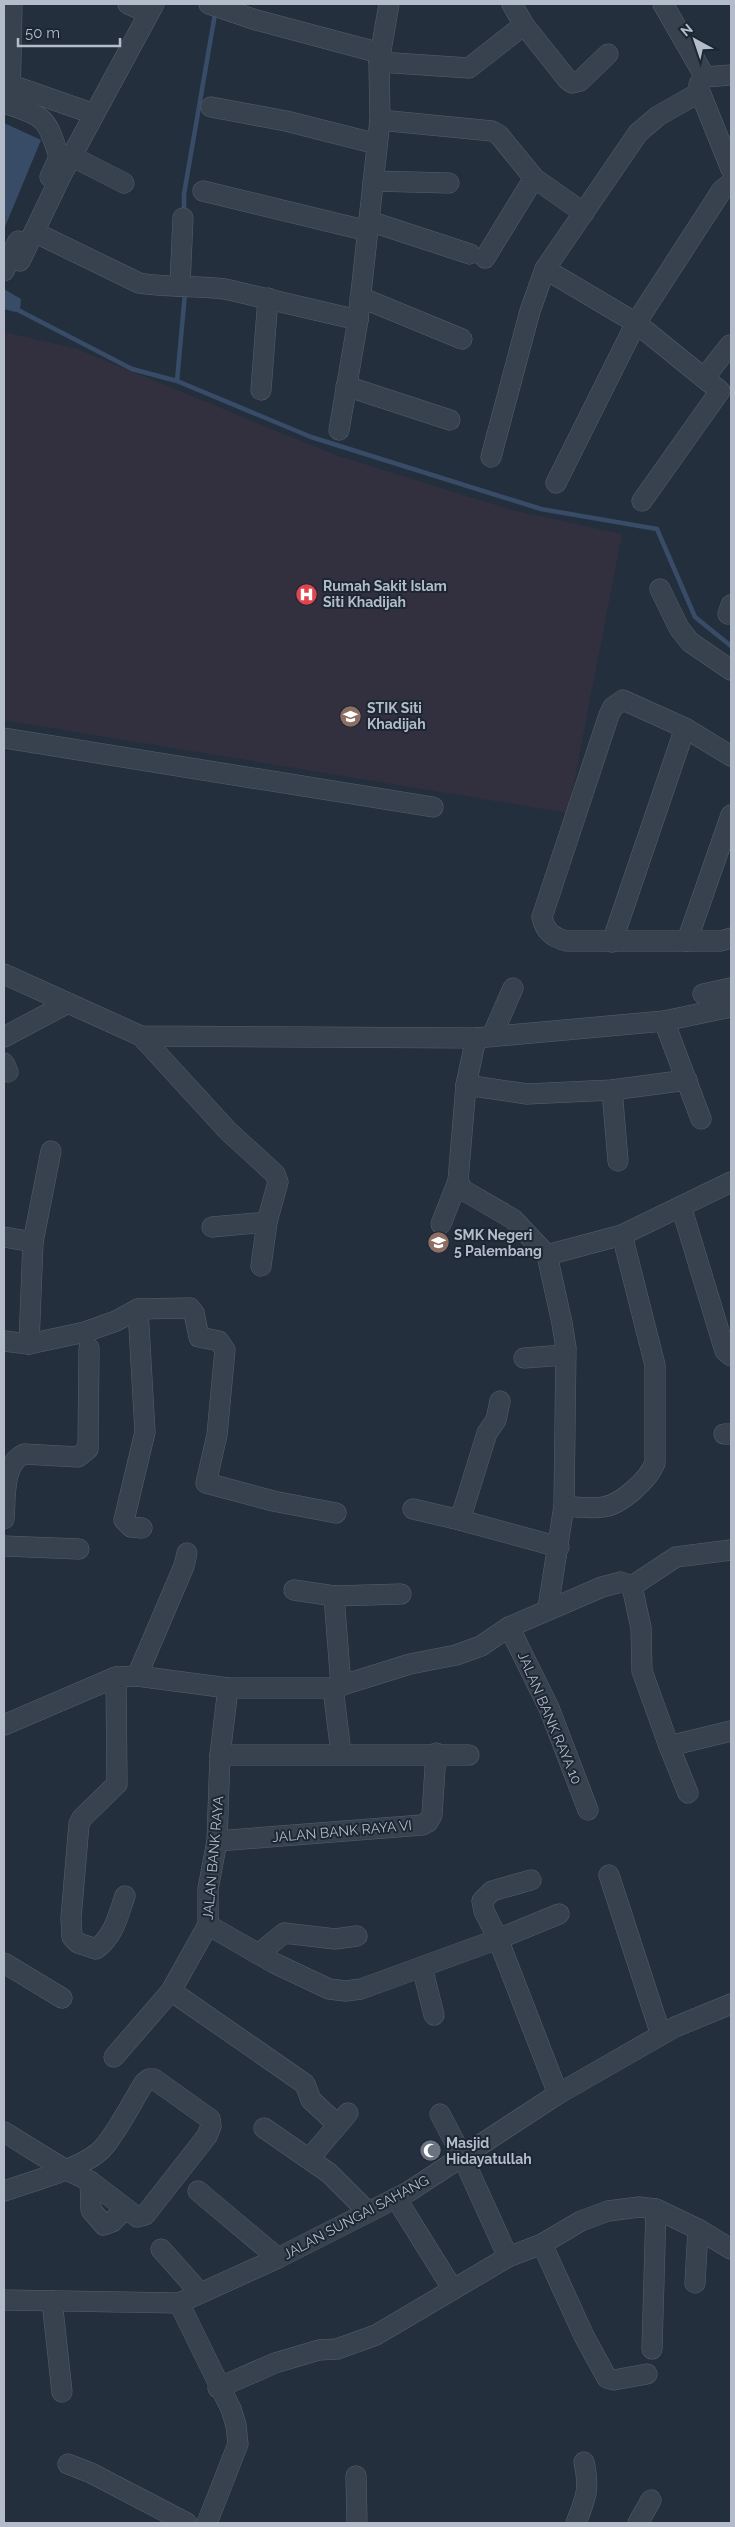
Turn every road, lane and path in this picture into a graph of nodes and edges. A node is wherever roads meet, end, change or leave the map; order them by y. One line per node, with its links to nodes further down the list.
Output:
1 (12, 4): 13 (street)
2 (128, 4): 7 (street)
3 (210, 4): 10 (street)
4 (389, 4): 10 (street)
5 (512, 4): 8 (street)
6 (663, 4): 12 (street)
7 (151, 9): 15 (street)
8 (524, 25): 9 (street); 10 (street)
9 (608, 54)
10 (380, 58): 16 (street)
11 (731, 75): 12 (street)
12 (702, 85): 19 (street); 26 (street)
13 (8, 98): 15 (street); 30 (street)
14 (211, 106): 17 (street)
15 (94, 114): 18 (street)
16 (380, 120): 17 (street); 20 (street)
17 (377, 144): 21 (street)
18 (72, 156): 22 (street); 29 (street)
19 (731, 169)
20 (534, 178): 26 (street); 28 (street)
21 (373, 181): 23 (street); 28 (street)
22 (124, 183)
23 (449, 183)
24 (731, 183): 36 (street)
25 (203, 190): 28 (street)
26 (584, 213): 31 (street)
27 (183, 218): 32 (street)
28 (368, 226): 33 (street)
29 (34, 232): 30 (street); 32 (street)
30 (12, 266)
31 (546, 269): 36 (street); 45 (street)
32 (183, 285): 34 (street)
33 (360, 297): 35 (street); 37 (street)
34 (268, 298): 35 (street); 41 (street)
35 (358, 320): 40 (street)
36 (636, 322): 39 (street); 46 (street)
37 (462, 339)
38 (730, 345): 39 (street)
39 (704, 378): 42 (street)
40 (346, 386): 43 (street); 44 (street)
41 (261, 390)
42 (727, 392): 47 (street)
43 (450, 420)
44 (339, 430)
45 (490, 457)
46 (556, 483)
47 (642, 501)
48 (660, 590): 49 (street)
49 (731, 670)
50 (685, 728): 52 (street); 57 (street); 57 (street)
51 (4, 738): 53 (street)
52 (731, 756)
53 (433, 807)
54 (731, 815): 56 (street)
55 (731, 938): 56 (street)
56 (687, 941): 57 (street)
57 (612, 942)
58 (4, 974): 62 (street)
59 (513, 988): 66 (street)
60 (731, 988): 61 (street)
61 (703, 994)
62 (68, 1003): 65 (street); 67 (street)
63 (731, 1007): 64 (street)
64 (664, 1021): 66 (street); 68 (street)
65 (140, 1036): 66 (street); 77 (street)
66 (484, 1037): 69 (street)
67 (4, 1038)
68 (687, 1080): 70 (street); 71 (street)
69 (466, 1085): 70 (street); 74 (street)
70 (612, 1090): 73 (street)
71 (701, 1118)
72 (51, 1151): 82 (street)
73 (618, 1161)
74 (458, 1181): 78 (street); 83 (street)
75 (731, 1182): 76 (street)
76 (681, 1206): 80 (street); 90 (street)
77 (267, 1222): 79 (street); 84 (street)
78 (441, 1224)
79 (212, 1228)
80 (622, 1234): 83 (street); 93 (street)
81 (4, 1237): 82 (street)
82 (33, 1242): 87 (street)
83 (547, 1255): 89 (street)
84 (261, 1266)
85 (138, 1309): 87 (street); 95 (street); 98 (street)
86 (4, 1341): 87 (street)
87 (30, 1344)
88 (89, 1348): 96 (street)
89 (565, 1355): 91 (street); 93 (street)
90 (731, 1356)
91 (524, 1358)
92 (500, 1401): 97 (street)
93 (564, 1506): 100 (street)
94 (413, 1509): 97 (street)
95 (336, 1513)
96 (4, 1519)
97 (460, 1520): 100 (street)
98 (142, 1528)
99 (4, 1546): 101 (street)
100 (559, 1546): 108 (street)
101 (79, 1549)
102 (731, 1550): 104 (street)
103 (187, 1553): 110 (street)
104 (632, 1586): 108 (street); 116 (street)
105 (294, 1590): 107 (street)
106 (401, 1594): 107 (street)
107 (334, 1596): 112 (street)
108 (548, 1608): 109 (street)
109 (509, 1627): 112 (street); 122 (street, JALAN BANK RAYA 10)
110 (137, 1676): 111 (street); 113 (street)
111 (116, 1677): 114 (street); 126 (street)
112 (337, 1687): 113 (street); 117 (street)
113 (228, 1688): 119 (street, JALAN BANK RAYA)
114 (4, 1725)
115 (731, 1731): 116 (street)
116 (669, 1746): 121 (street)
117 (341, 1753): 118 (street); 119 (street)
118 (436, 1753): 120 (street); 123 (street, JALAN BANK RAYA VI)
119 (220, 1755): 123 (street, JALAN BANK RAYA)
120 (469, 1755)
121 (688, 1793)
122 (588, 1810)
123 (217, 1841): 128 (street, JALAN BANK RAYA)
124 (609, 1875): 138 (street)
125 (531, 1880): 130 (street)
126 (125, 1896)
127 (559, 1914): 130 (street)
128 (208, 1925): 131 (street); 134 (street, JALAN BANK RAYA)
129 (357, 1936): 131 (street)
130 (498, 1939): 133 (street); 140 (street)
131 (260, 1953): 133 (street)
132 (4, 1962): 135 (street)
133 (422, 1967): 137 (street)
134 (171, 1991): 139 (street, JALAN BANK RAYA); 144 (street)
135 (62, 1998)
136 (731, 2004): 138 (street, JALAN SUNGAI SAHANG)
137 (434, 2015)
138 (661, 2035): 140 (street, JALAN SUNGAI SAHANG)
139 (114, 2058)
140 (558, 2094): 145 (street, JALAN SUNGAI SAHANG)
141 (440, 2114): 145 (street)
142 (264, 2128): 144 (street)
143 (4, 2132): 146 (street)
144 (309, 2158): 151 (street)
145 (463, 2158): 149 (street, JALAN SUNGAI SAHANG); 156 (street)
146 (64, 2169): 146 (street); 147 (street)
147 (4, 2190)
148 (198, 2192): 157 (street)
149 (396, 2198): 151 (street, JALAN SUNGAI SAHANG); 159 (street)
150 (656, 2209): 152 (street); 153 (street); 164 (street)
151 (368, 2212): 157 (street, JALAN SUNGAI SAHANG)
152 (698, 2228): 155 (street); 158 (street)
153 (542, 2244): 156 (street); 165 (street)
154 (161, 2249): 160 (street)
155 (731, 2249)
156 (508, 2257): 159 (street)
157 (278, 2258): 160 (street, JALAN SUNGAI SAHANG)
158 (694, 2283)
159 (452, 2288): 166 (street)
160 (200, 2294): 163 (street, JALAN SUNGAI SAHANG)
161 (4, 2300): 162 (street, JALAN SUNGAI SAHANG)
162 (52, 2301): 163 (street, JALAN SUNGAI SAHANG); 167 (street)
163 (178, 2303): 166 (street)
164 (652, 2349)
165 (647, 2374)
166 (218, 2388): 173 (street)
167 (62, 2392)
168 (584, 2462): 175 (street)
169 (68, 2464): 172 (street)
170 (356, 2476): 174 (street)
171 (651, 2500): 176 (street)
172 (186, 2523)
173 (207, 2523)
174 (357, 2523)
175 (576, 2523)
176 (638, 2523)

